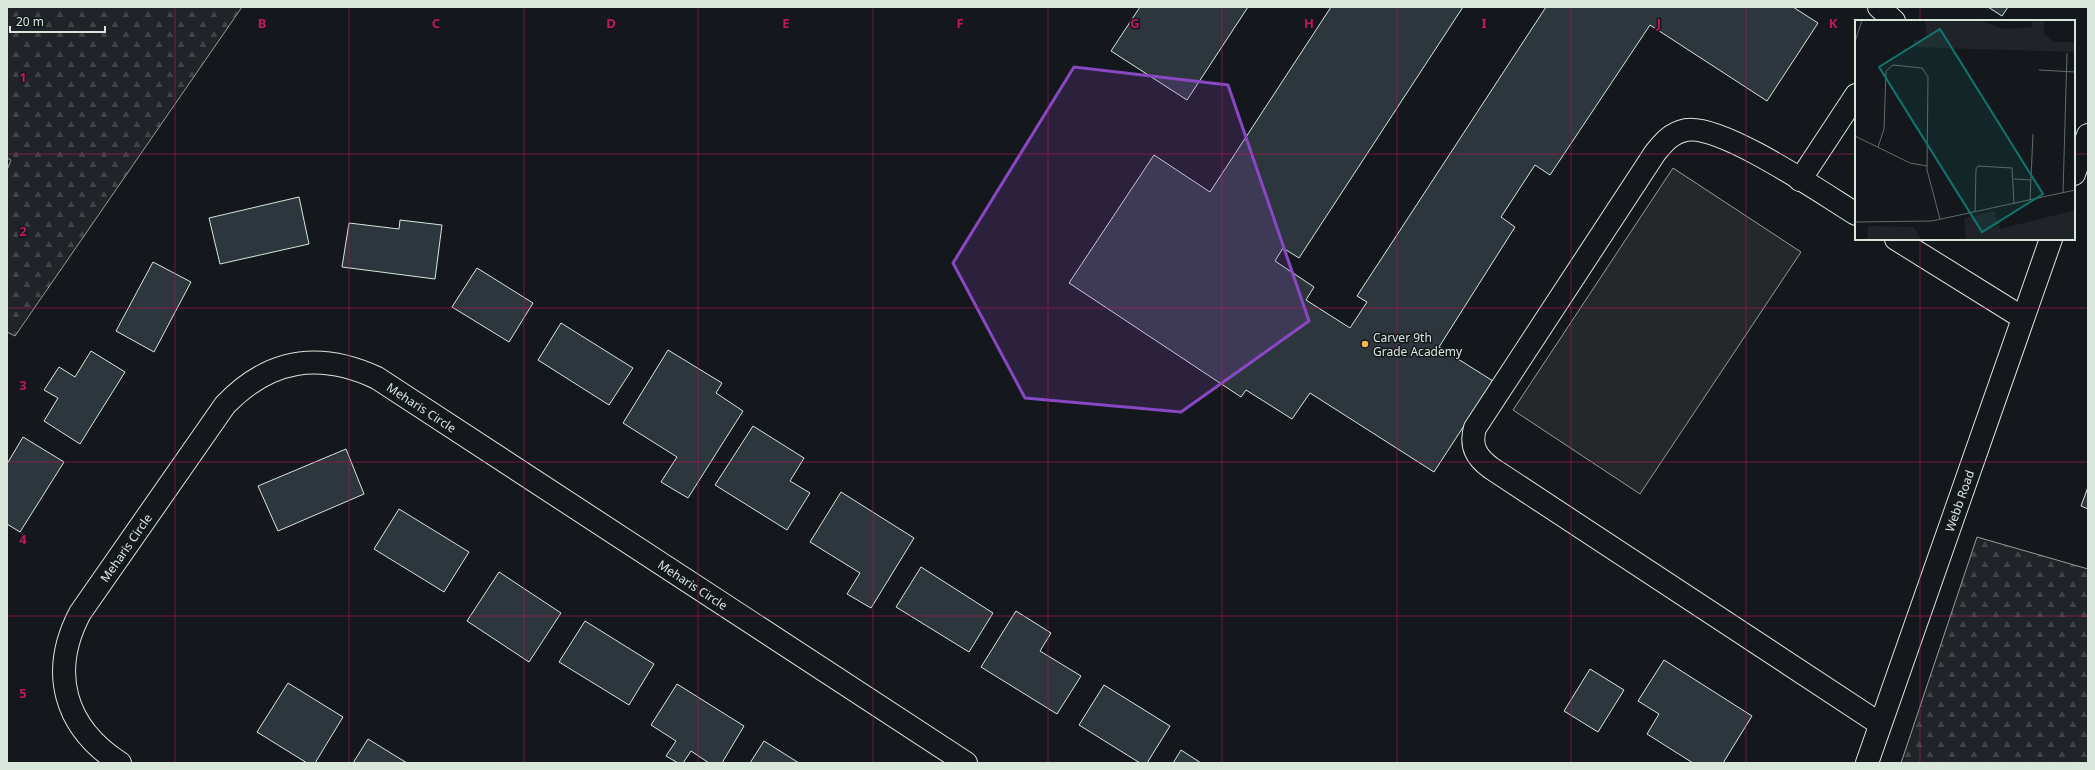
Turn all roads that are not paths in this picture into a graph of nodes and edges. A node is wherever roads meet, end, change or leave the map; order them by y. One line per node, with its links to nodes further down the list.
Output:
1 (1879, 7): 2 (street)
2 (1893, 20)
3 (1855, 97): 6 (street)
4 (2082, 141): 5 (street)
5 (2075, 170)
6 (1800, 180): 7 (street); 11 (street)
7 (1855, 213)
8 (1898, 240): 10 (street)
9 (2051, 240): 10 (street, Webb Road)
10 (2023, 318): 11 (street, Webb Road)
11 (1880, 724): 14 (street, Webb Road)
12 (120, 763): 13 (street, Meharis Circle)
13 (966, 763)
14 (1867, 763)

